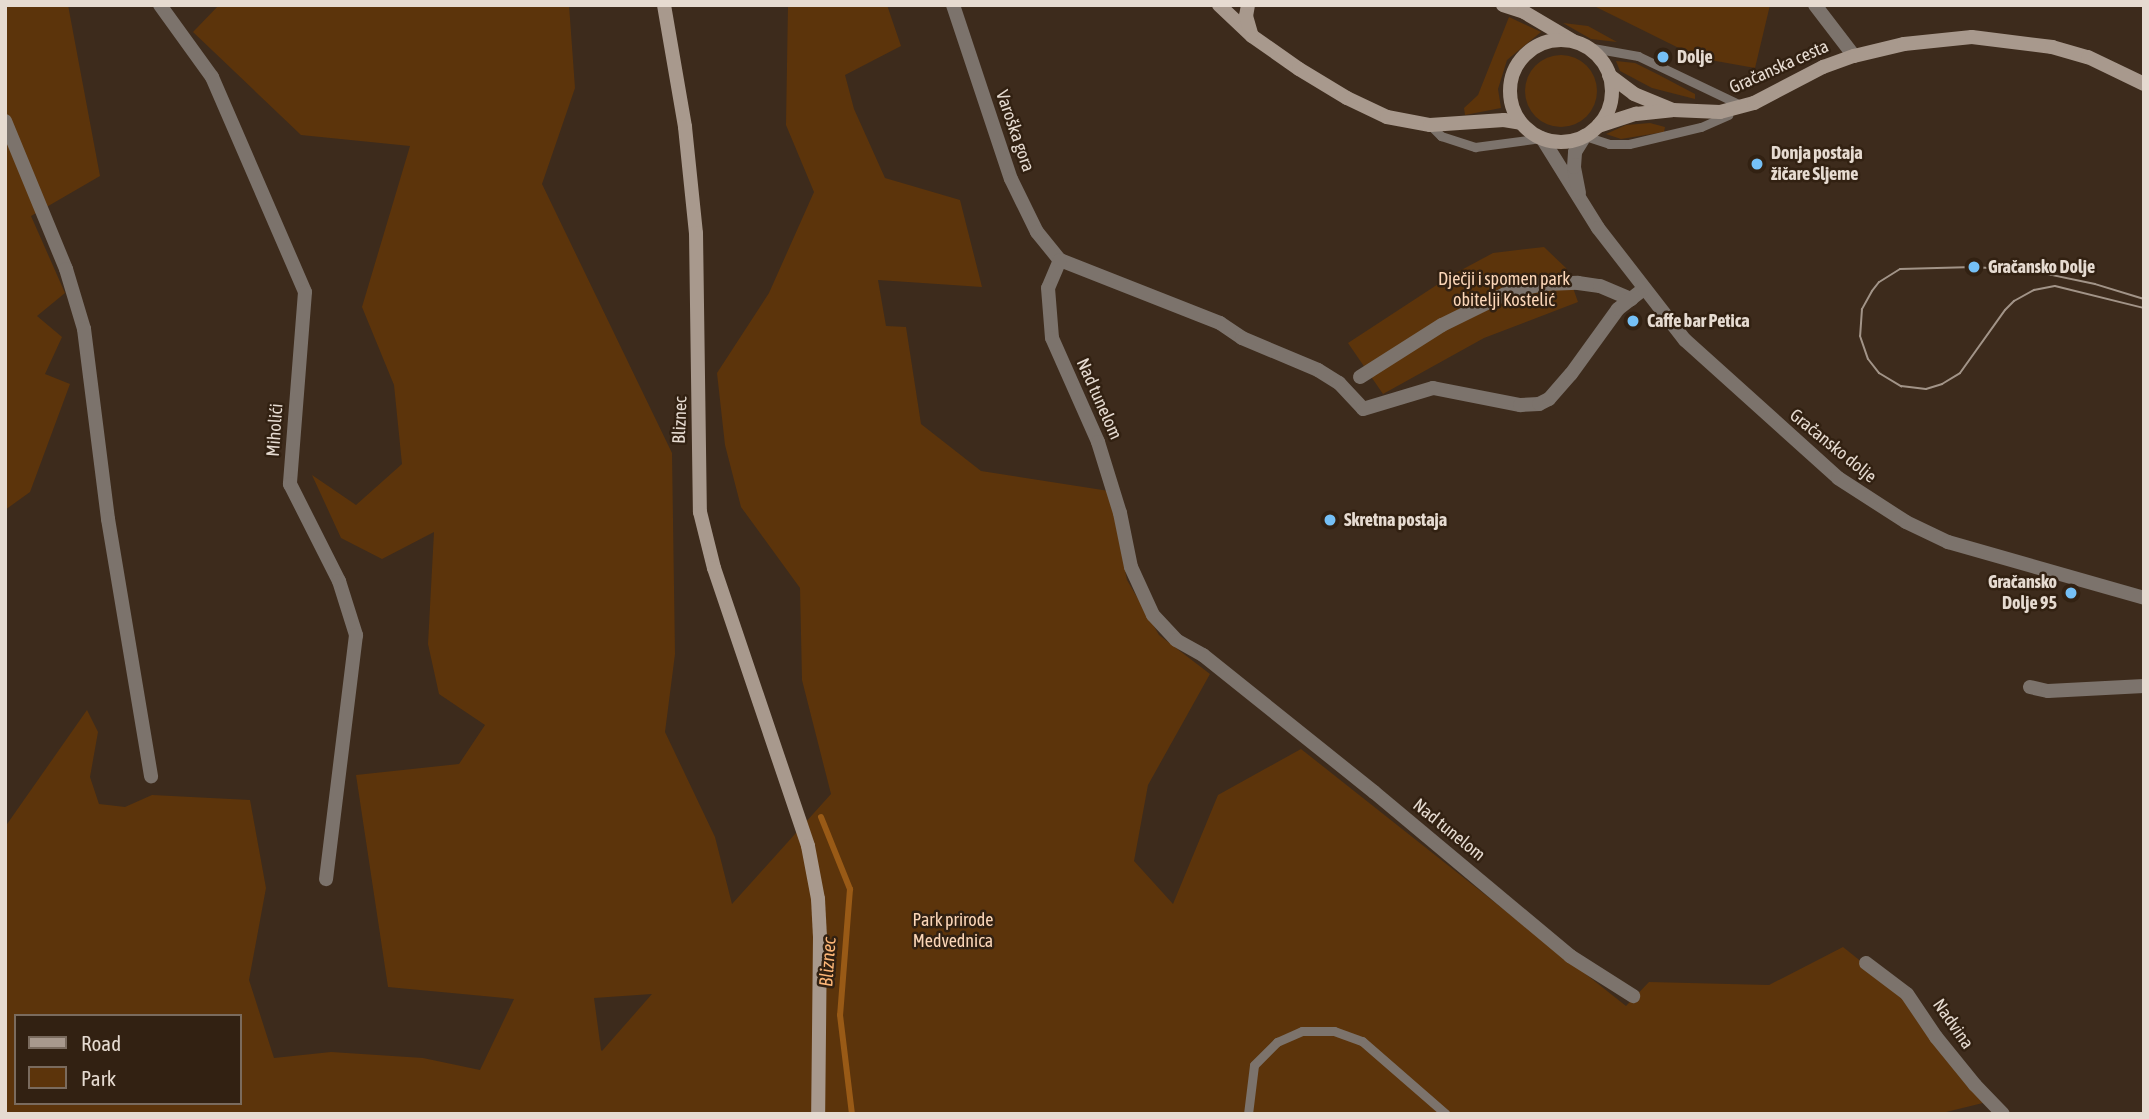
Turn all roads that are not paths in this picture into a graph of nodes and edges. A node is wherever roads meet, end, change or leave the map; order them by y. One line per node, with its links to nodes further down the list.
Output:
1 (160, 5): 30 (street, Miholići)
2 (664, 5): 33 (main road, Bliznec)
3 (953, 5): 22 (street, Varoška gora)
4 (1219, 5): 8 (main road)
5 (1248, 5): 8 (main road)
6 (1503, 5): 9 (main road)
7 (1815, 5): 10 (street)
8 (1252, 36): 17 (main road)
9 (1581, 44): 11 (main road); 13 (lane); 16 (main road)
10 (1854, 56): 12 (main road, Gračanska cesta); 13 (main road, Gračanska cesta)
11 (1609, 75): 14 (main road, Gračanska cesta); 18 (main road)
12 (2144, 84)
13 (1744, 106): 14 (main road, Gračanska cesta); 19 (lane)
14 (1673, 110): 18 (main road, Gračanska cesta)
15 (5, 121): 29 (street)
16 (1521, 123): 17 (main road); 20 (main road)
17 (1430, 125): 20 (lane)
18 (1598, 126): 19 (main road)
19 (1585, 136): 20 (main road); 21 (street, Gračansko dolje)
20 (1542, 138): 21 (street, Gračansko dolje)
21 (1581, 201): 23 (street, Gračansko dolje)
22 (1060, 260): 24 (street); 32 (street, Nad tunelom)
23 (1644, 289): 24 (street); 26 (street, Gračansko dolje)
24 (1631, 299): 25 (street)
25 (1360, 377)
26 (2144, 598)
27 (2144, 686): 28 (street)
28 (2030, 687)
29 (151, 776)
30 (326, 879)
31 (1866, 962): 36 (street, Nadvina)
32 (1633, 996)
33 (818, 1114)
34 (1248, 1114): 35 (lane)
35 (1446, 1114)
36 (2003, 1114)

